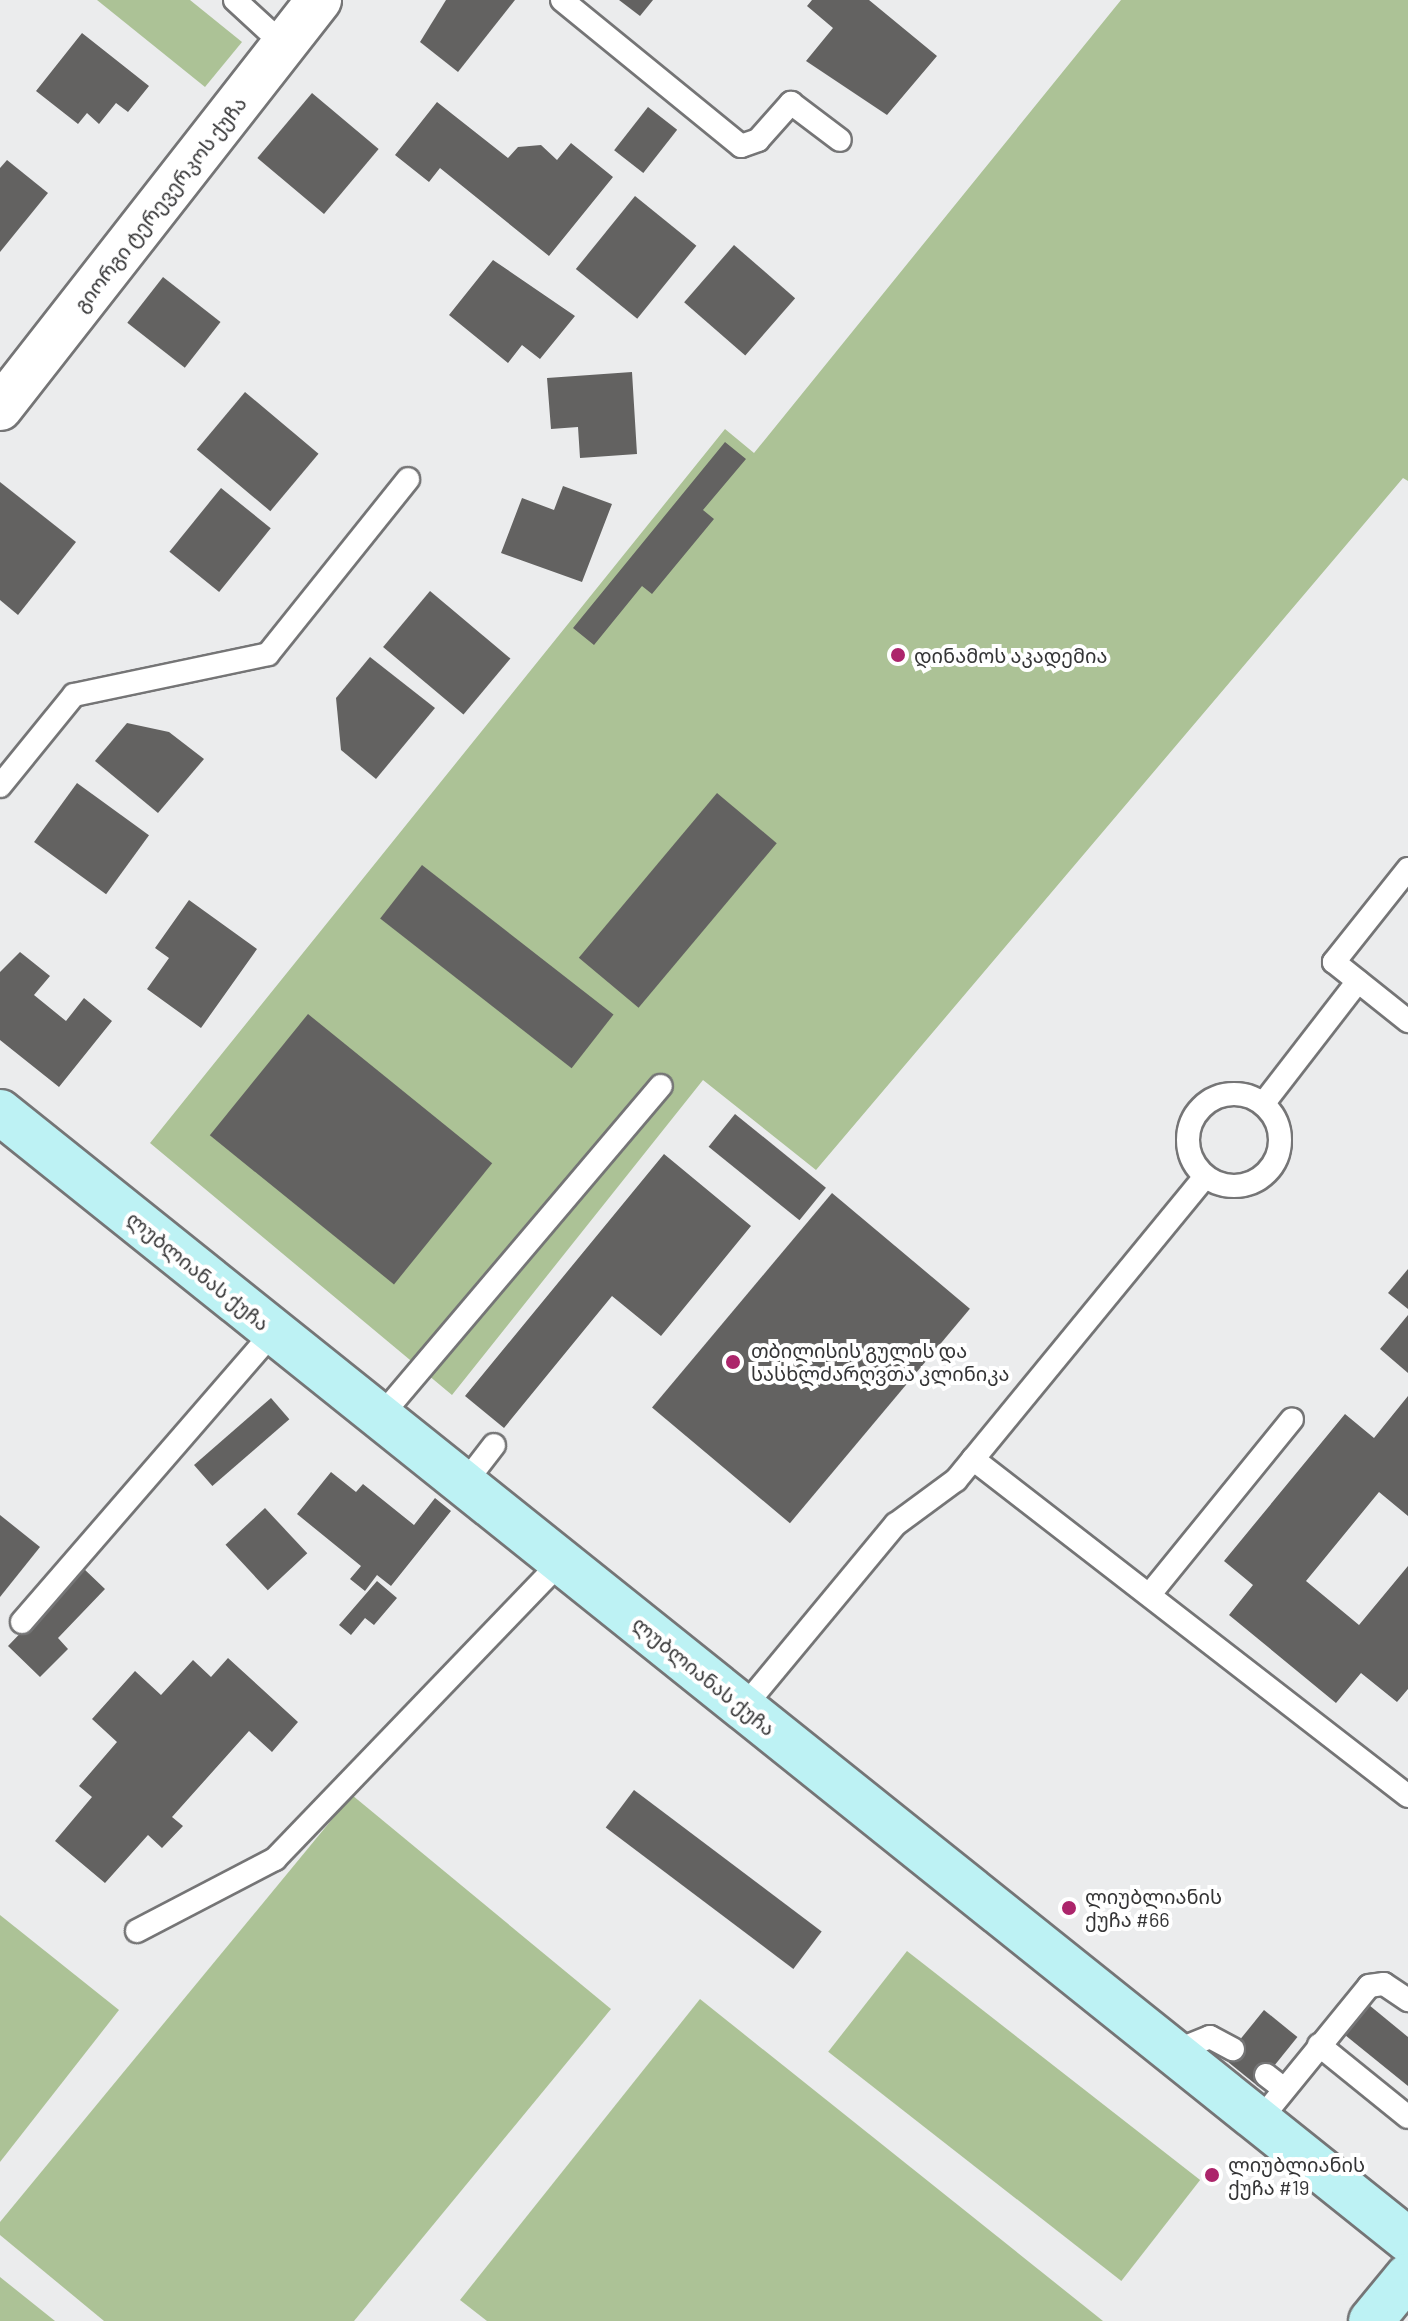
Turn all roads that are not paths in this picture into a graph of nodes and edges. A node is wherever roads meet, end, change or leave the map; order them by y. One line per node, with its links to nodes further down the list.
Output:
1 (235, 0): 4 (lane)
2 (319, 0): 4 (street, გიორგი ტერევერკოს ქუჩა)
3 (562, 0): 5 (lane)
4 (284, 45): 6 (street, გიორგი ტერევერკოს ქუჩა)
5 (840, 140)
6 (0, 408)
7 (408, 479): 8 (lane)
8 (0, 786)
9 (1408, 869): 10 (lane)
10 (1358, 981): 11 (lane); 13 (lane)
11 (1408, 1021)
12 (661, 1086): 17 (lane)
13 (1263, 1104): 15 (lane); 15 (lane)
14 (0, 1112): 16 (street, ლუბლიანას ქუჩა)
15 (1205, 1177): 20 (lane)
16 (274, 1331): 17 (street, ლუბლიანას ქუჩა); 24 (lane)
17 (380, 1417): 21 (street, ლუბლიანას ქუჩა)
18 (1292, 1419): 23 (lane)
19 (494, 1445): 21 (lane)
20 (973, 1459): 23 (lane); 25 (lane)
21 (464, 1484): 22 (street, ლუბლიანას ქუჩა)
22 (561, 1562): 25 (street, ლუბლიანას ქუჩა); 27 (lane)
23 (1150, 1594): 26 (lane)
24 (22, 1622)
25 (743, 1708): 31 (street, ლუბლიანას ქუჩა)
26 (1405, 1786)
27 (137, 1931)
28 (1408, 2000): 29 (lane)
29 (1319, 2045): 32 (lane); 33 (lane)
30 (1233, 2049): 31 (lane)
31 (1173, 2052): 32 (street, ლუბლიანას ქუჩა)
32 (1270, 2095): 34 (street, ლუბლიანას ქუჩა)
33 (1408, 2117)
34 (1408, 2240)
35 (1408, 2276): 36 (street)
36 (1371, 2321)

